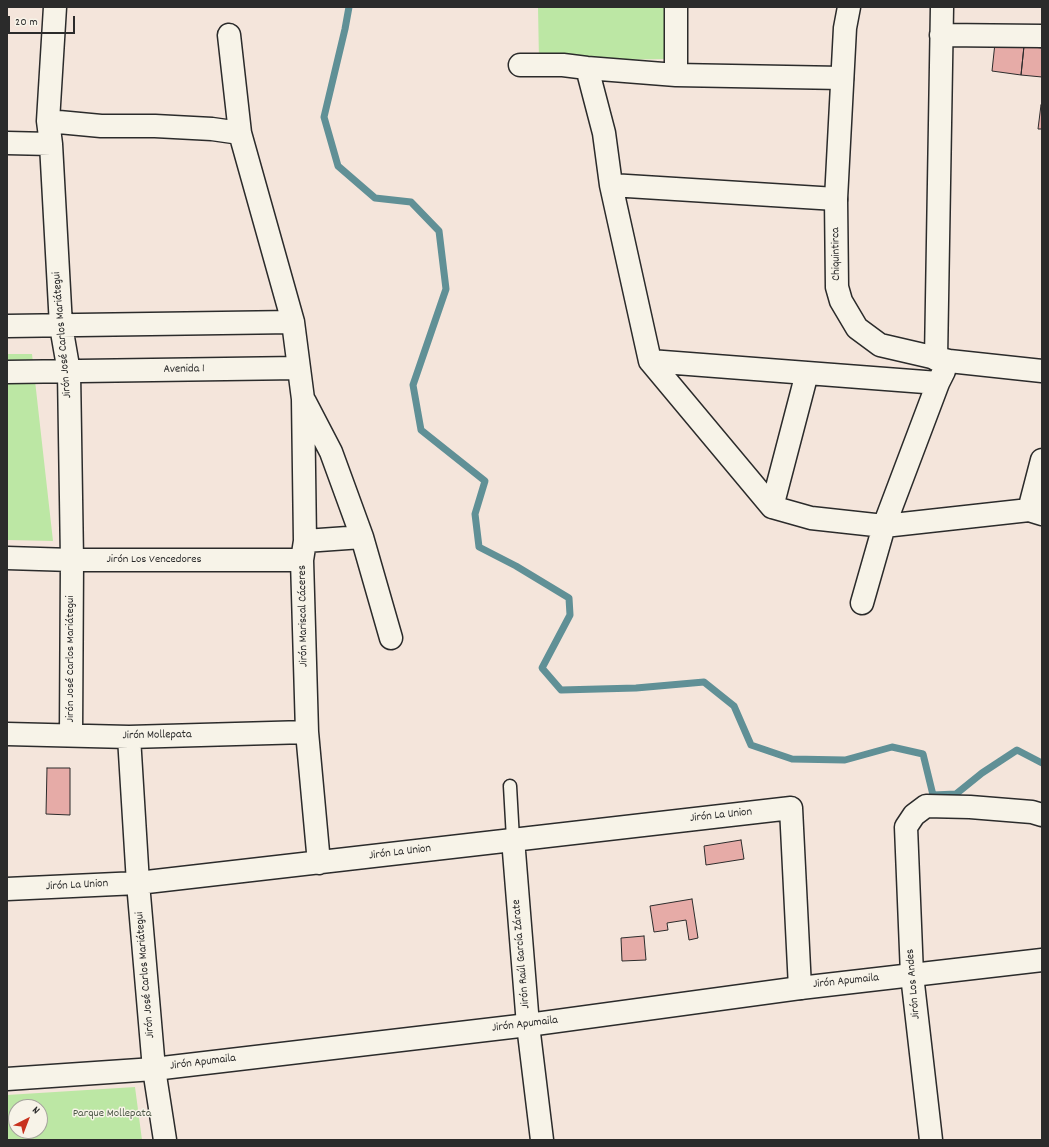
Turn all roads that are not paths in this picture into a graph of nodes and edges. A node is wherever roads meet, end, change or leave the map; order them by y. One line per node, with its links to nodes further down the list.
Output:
1 (55, 7): 12 (street, Jirón José Carlos Mariátegui)
2 (676, 7): 10 (street)
3 (849, 7): 11 (street, Chiquintirca)
4 (942, 7): 6 (street)
5 (229, 35): 13 (street, Jirón Mariscal Cáceres)
6 (941, 35): 7 (street); 21 (street)
7 (1042, 36)
8 (520, 65): 9 (street)
9 (587, 68): 10 (street); 16 (street)
10 (676, 75): 11 (street)
11 (842, 78): 17 (street, Chiquintirca)
12 (48, 121): 13 (street); 15 (street, Jirón José Carlos Mariátegui)
13 (240, 133): 18 (street, Jirón Mariscal Cáceres)
14 (7, 143): 15 (street)
15 (51, 144): 20 (street, Jirón José Carlos Mariátegui)
16 (611, 185): 17 (street); 22 (street)
17 (836, 198): 21 (street, Chiquintirca)
18 (293, 322): 20 (street); 23 (street, Jirón Mariscal Cáceres)
19 (7, 326): 20 (street)
20 (61, 326): 26 (street, Jirón José Carlos Mariátegui)
21 (943, 360): 24 (street, Chiquintirca); 28 (street)
22 (650, 361): 27 (street); 31 (street)
23 (298, 368): 26 (street, Avenida 1); 29 (street, Jirón Mariscal Cáceres)
24 (1042, 371)
25 (7, 372): 26 (street, Avenida 1)
26 (69, 372): 37 (street, Jirón José Carlos Mariátegui)
27 (807, 373): 28 (street); 31 (street)
28 (938, 383): 33 (street)
29 (303, 399): 34 (street); 35 (street, Jirón Mariscal Cáceres)
30 (1042, 460): 32 (street)
31 (772, 507): 33 (street)
32 (1036, 512): 33 (street)
33 (884, 526): 38 (street)
34 (362, 537): 35 (street, Jirón Los Vencedores); 39 (street)
35 (303, 550): 37 (street, Jirón Los Vencedores); 40 (street, Jirón Mariscal Cáceres)
36 (7, 558): 37 (street, Jirón Los Vencedores)
37 (72, 560): 42 (street, Jirón José Carlos Mariátegui)
38 (862, 603)
39 (391, 638)
40 (307, 732): 43 (street, Jirón Mollepata); 47 (street, Jirón Mariscal Cáceres)
41 (7, 734): 42 (street, Jirón Mollepata)
42 (71, 735): 43 (street, Jirón Mollepata)
43 (129, 737): 48 (street, Jirón José Carlos Mariátegui)
44 (510, 786): 46 (lane)
45 (1042, 815): 51 (street, Jirón Los Andes)
46 (513, 839): 47 (street, Jirón La Union); 52 (street, Jirón La Union); 53 (street, Jirón Raúl García Zárate)
47 (319, 863): 48 (street, Jirón La Union)
48 (138, 883): 49 (street, Jirón La Union); 54 (street, Jirón José Carlos Mariátegui)
49 (7, 889)
50 (1042, 960): 51 (street, Jirón Apumaila)
51 (912, 975): 52 (street, Jirón Apumaila); 58 (street, Jirón Los Andes)
52 (800, 988): 53 (street, Jirón Apumaila)
53 (528, 1025): 54 (street, Jirón Apumaila); 57 (street, Jirón Raúl García Zárate)
54 (154, 1069): 55 (street, Jirón Apumaila); 56 (street, Jirón José Carlos Mariátegui)
55 (7, 1079)
56 (165, 1140)
57 (542, 1140)
58 (931, 1140)

